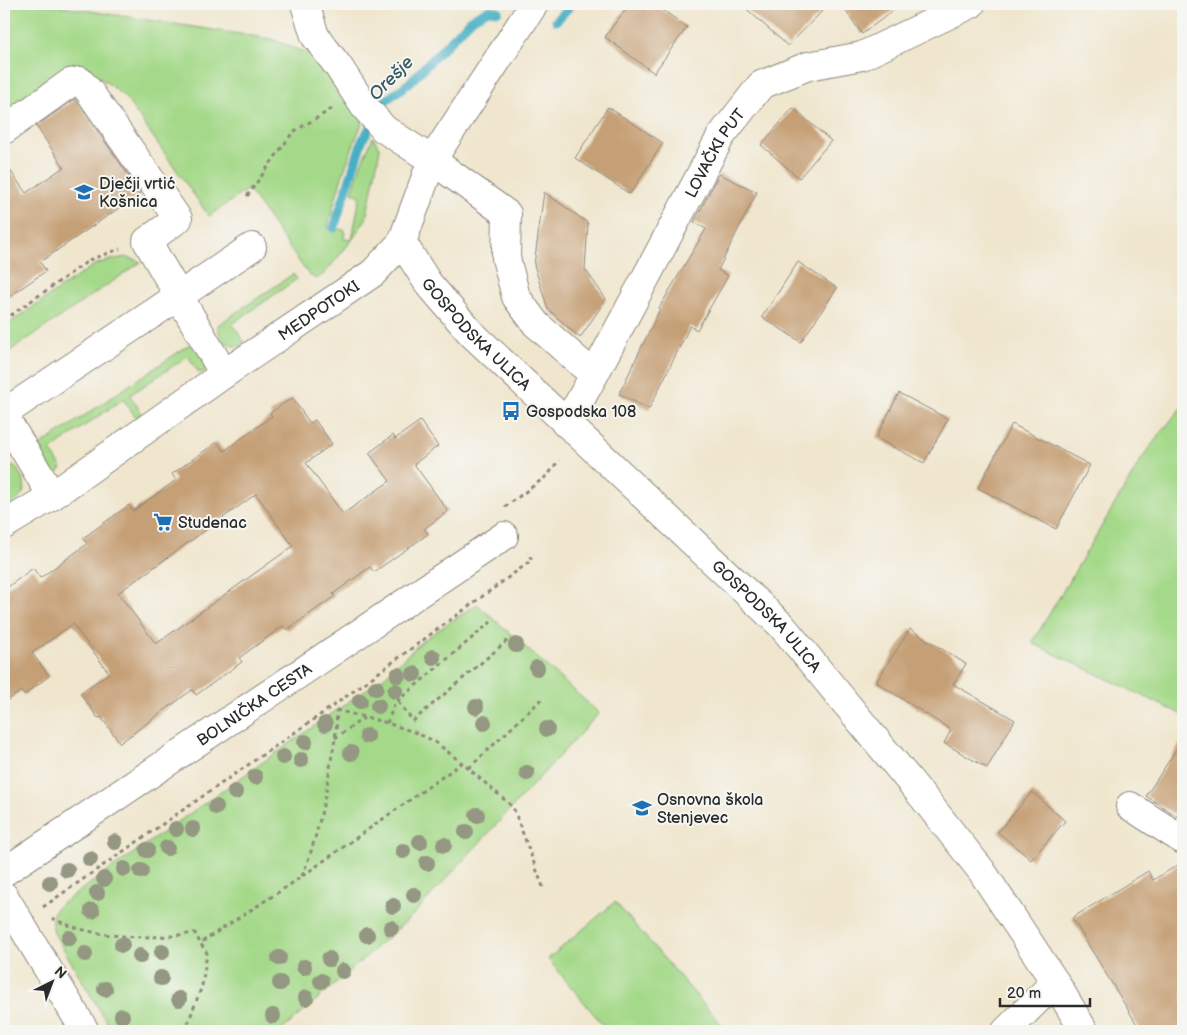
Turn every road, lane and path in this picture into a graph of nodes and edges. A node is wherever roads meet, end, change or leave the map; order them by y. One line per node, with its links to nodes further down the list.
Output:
1 (305, 4): 4 (street)
2 (534, 4): 6 (street, MEDPOTOKI)
3 (971, 4): 14 (street, LOVAČKI PUT)
4 (360, 100): 6 (street); 7 (path)
5 (4, 130): 8 (street)
6 (432, 160): 9 (street, MEDPOTOKI); 14 (street)
7 (247, 196)
8 (147, 241): 11 (street); 12 (path)
9 (402, 242): 13 (street, MEDPOTOKI); 16 (street, GOSPODSKA ULICA)
10 (252, 247): 11 (street)
11 (178, 295): 13 (street); 15 (street)
12 (4, 320)
13 (224, 374): 18 (street, MEDPOTOKI)
14 (594, 376): 16 (street, LOVAČKI PUT)
15 (4, 415): 18 (street)
16 (564, 423): 41 (street, GOSPODSKA ULICA)
17 (558, 460): 20 (path)
18 (52, 496): 19 (street, MEDPOTOKI)
19 (4, 525)
20 (508, 531): 25 (path); 34 (street, BOLNIČKA CESTA)
21 (491, 622): 24 (path)
22 (508, 640): 24 (path)
23 (543, 698): 31 (path)
24 (398, 702): 28 (path)
25 (333, 706): 26 (path); 38 (path)
26 (336, 711): 27 (path); 29 (path)
27 (365, 717): 28 (path); 29 (path)
28 (387, 723): 30 (path)
29 (335, 738): 35 (path)
30 (462, 762): 31 (path); 35 (path)
31 (469, 768): 36 (path)
32 (1130, 806): 33 (street)
33 (1183, 840)
34 (4, 872)
35 (301, 877): 40 (path)
36 (543, 887)
37 (4, 896): 42 (street)
38 (38, 911)
39 (46, 914): 40 (path)
40 (200, 942): 43 (path)
41 (1054, 982): 44 (street); 45 (street, GOSPODSKA ULICA)
42 (85, 1031)
43 (185, 1031)
44 (1006, 1031)
45 (1084, 1031)

